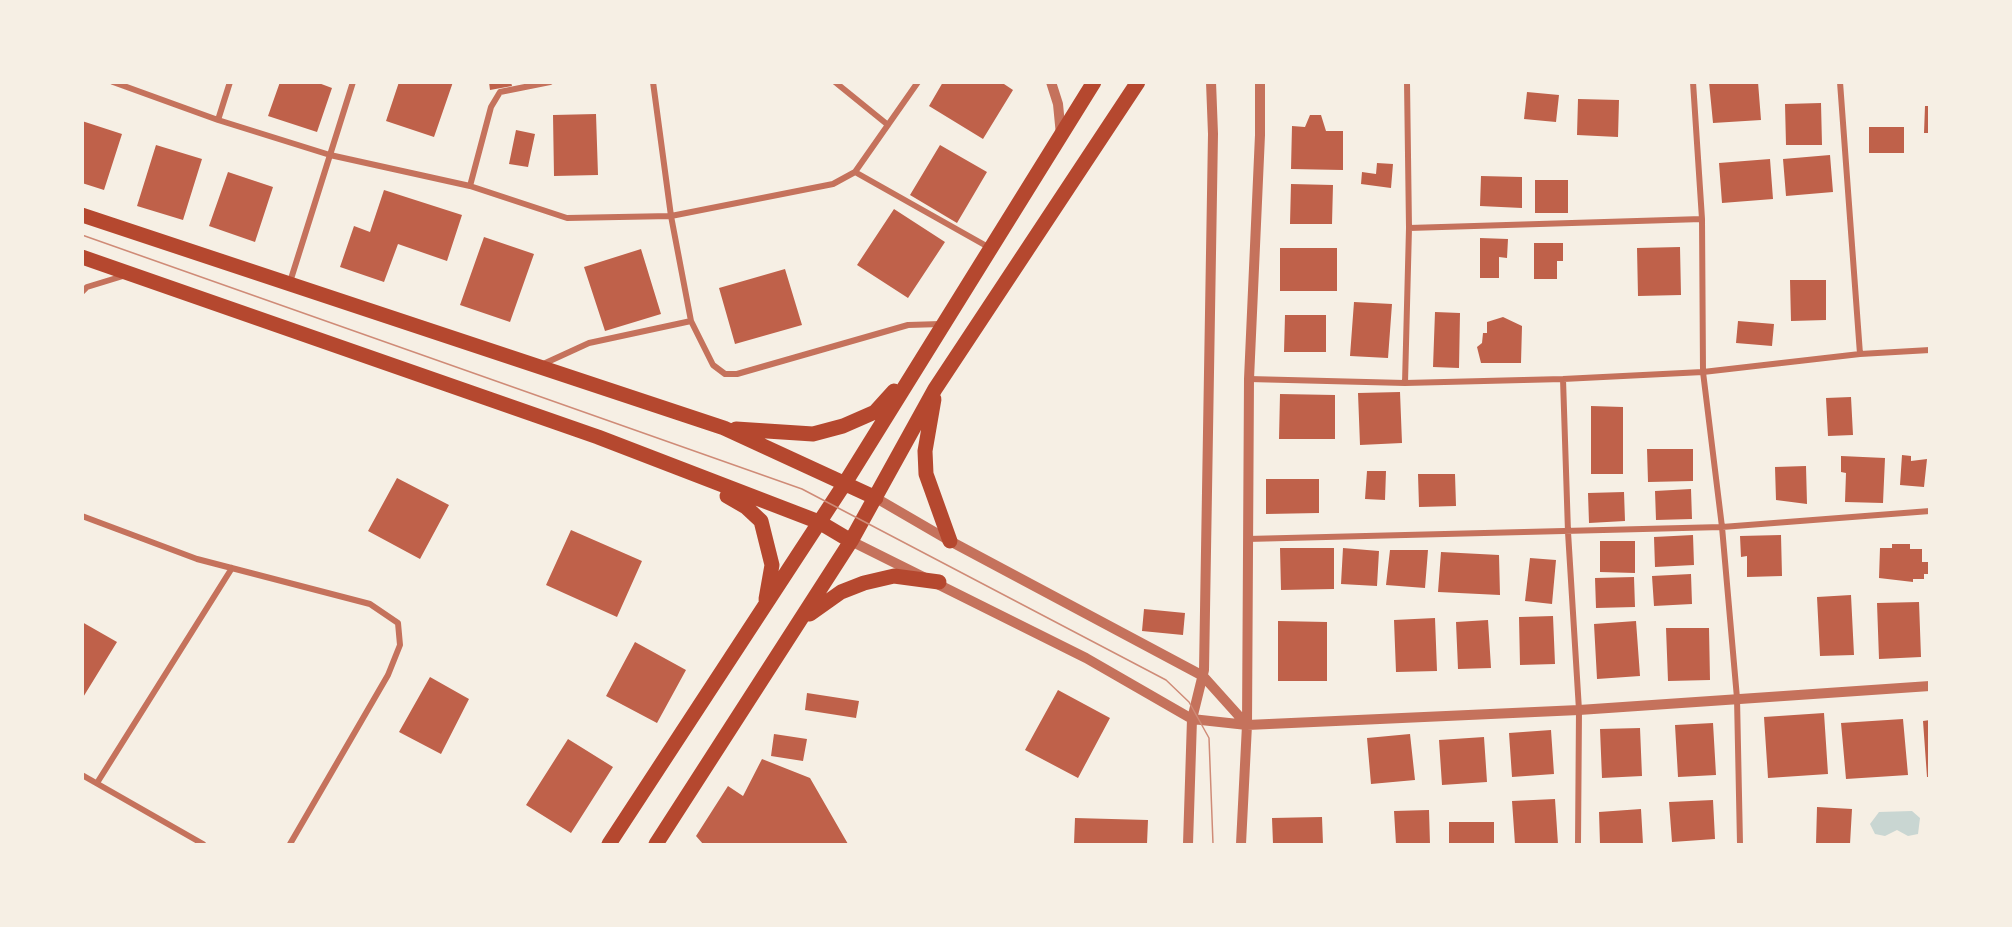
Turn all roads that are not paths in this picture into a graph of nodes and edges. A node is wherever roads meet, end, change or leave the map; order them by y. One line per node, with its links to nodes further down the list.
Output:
1 (113, 82): 16 (street)
2 (231, 82): 16 (street)
3 (353, 82): 19 (street)
4 (550, 82): 21 (street)
5 (653, 82): 23 (street)
6 (835, 82): 17 (street)
7 (918, 82): 17 (street)
8 (1051, 82): 18 (street)
9 (1095, 82): 18 (main road)
10 (1138, 82): 41 (main road)
11 (1211, 82): 58 (street)
12 (1260, 82): 38 (street)
13 (1407, 82): 25 (street)
14 (1693, 82): 24 (street)
15 (1840, 82): 34 (street)
16 (218, 120): 19 (street)
17 (888, 125): 20 (street)
18 (1061, 135): 26 (main road)
19 (330, 155): 21 (street); 29 (street)
20 (855, 172): 23 (street); 26 (street)
21 (470, 186): 23 (street)
22 (82, 215): 29 (main road)
23 (670, 216): 31 (street)
24 (1702, 219): 25 (street); 37 (street)
25 (1409, 228): 40 (street)
26 (992, 248): 32 (main road)
27 (82, 257): 28 (main road)
28 (136, 276): 30 (street); 43 (main road)
29 (289, 285): 35 (main road)
30 (82, 292)
31 (691, 321): 32 (street); 35 (street)
32 (944, 324): 36 (main road)
33 (1929, 350): 34 (street)
34 (1860, 354): 37 (street)
35 (538, 367): 42 (main road)
36 (917, 368): 42 (main road); 44 (main road)
37 (1703, 372): 39 (street); 49 (street)
38 (1249, 379): 40 (street); 51 (street)
39 (1563, 380): 40 (street); 50 (street)
40 (1405, 383)
41 (935, 390): 45 (main road); 53 (main road)
42 (724, 428): 44 (main road)
43 (691, 475): 48 (main road); 56 (main road)
44 (845, 483): 45 (main road); 48 (main road)
45 (876, 498): 52 (main road); 53 (street)
46 (1929, 511): 49 (street)
47 (82, 516): 54 (street)
48 (819, 522): 52 (main road); 56 (main road)
49 (1722, 527): 50 (street); 60 (street)
50 (1568, 532): 51 (street); 61 (street)
51 (1246, 539): 63 (street)
52 (851, 541): 55 (street); 57 (main road)
53 (950, 541): 58 (street)
54 (232, 568): 65 (street); 67 (street)
55 (939, 582): 57 (main road); 62 (street)
56 (765, 606): 68 (main road)
57 (792, 631): 69 (main road)
58 (1203, 676): 62 (street); 63 (street)
59 (1929, 686): 60 (street)
60 (1737, 698): 61 (street); 73 (street)
61 (1579, 710): 63 (street); 72 (street)
62 (1192, 719): 63 (street); 70 (street)
63 (1247, 725): 71 (street)
64 (82, 775): 65 (street)
65 (97, 783): 66 (street)
66 (202, 844)
67 (290, 844)
68 (609, 844)
69 (656, 844)
70 (1188, 844)
71 (1241, 844)
72 (1578, 844)
73 (1740, 844)

